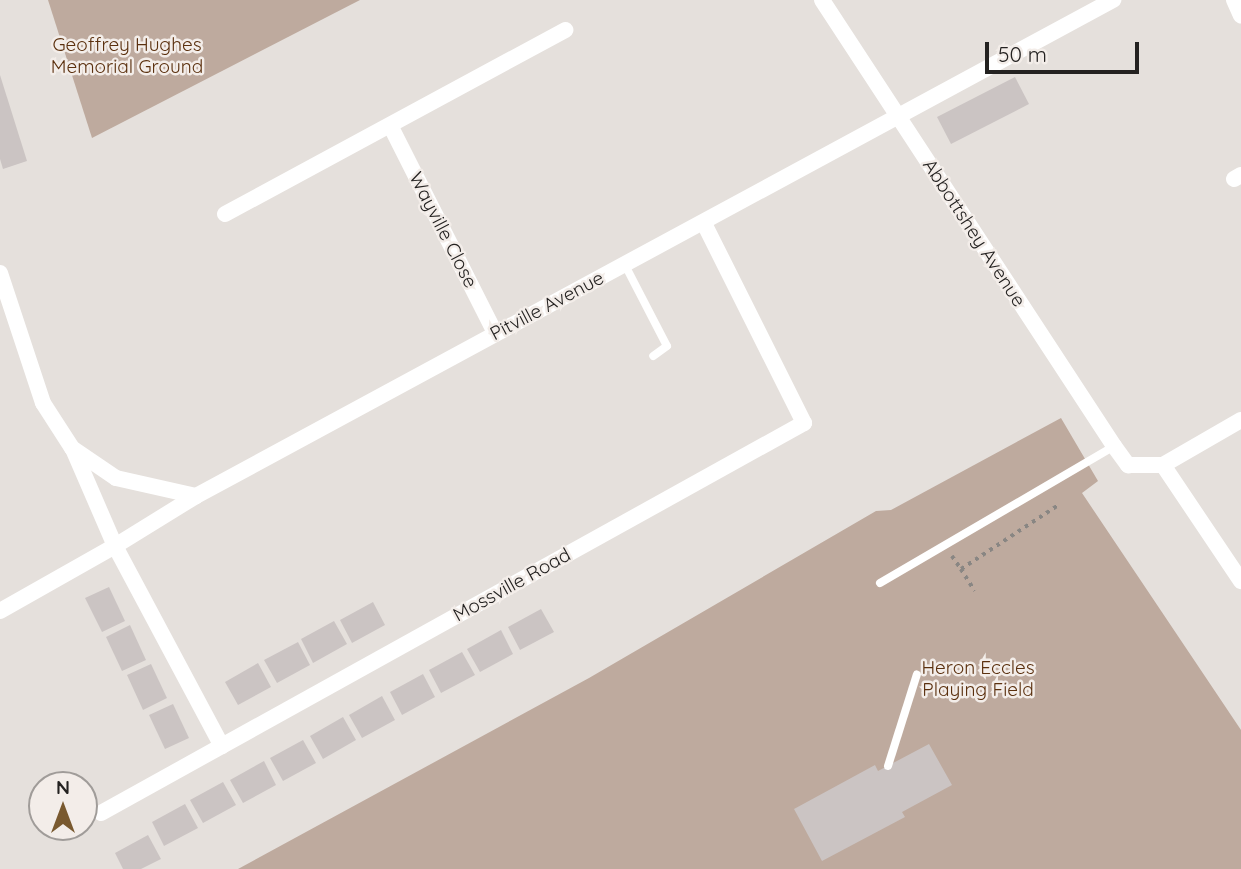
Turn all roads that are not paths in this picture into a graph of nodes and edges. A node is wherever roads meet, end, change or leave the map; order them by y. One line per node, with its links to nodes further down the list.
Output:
1 (822, 0): 6 (street, Abbottshey Avenue)
2 (1234, 0): 4 (street)
3 (1107, 1): 6 (street, Pitville Avenue)
4 (1241, 16)
5 (566, 30): 7 (street)
6 (898, 117): 9 (street, Pitville Avenue); 15 (street, Abbottshey Avenue)
7 (391, 127): 8 (street); 12 (street, Wayville Close)
8 (225, 214)
9 (704, 223): 10 (street, Pitville Avenue); 24 (street, Mossville Road)
10 (625, 265): 12 (street, Pitville Avenue); 13 (lane)
11 (1, 282): 16 (street)
12 (495, 333): 18 (street, Pitville Avenue)
13 (653, 356)
14 (1241, 420): 17 (street)
15 (1114, 446): 17 (street, Abbottshey Avenue); 21 (lane)
16 (72, 448): 18 (street); 19 (street)
17 (1163, 465): 20 (street)
18 (196, 496): 19 (street, Pitville Avenue)
19 (115, 546): 22 (street, Pitville Avenue); 24 (street)
20 (1241, 581)
21 (880, 583)
22 (0, 611)
23 (917, 674): 25 (lane)
24 (222, 746): 26 (street)
25 (888, 766)
26 (101, 813)

